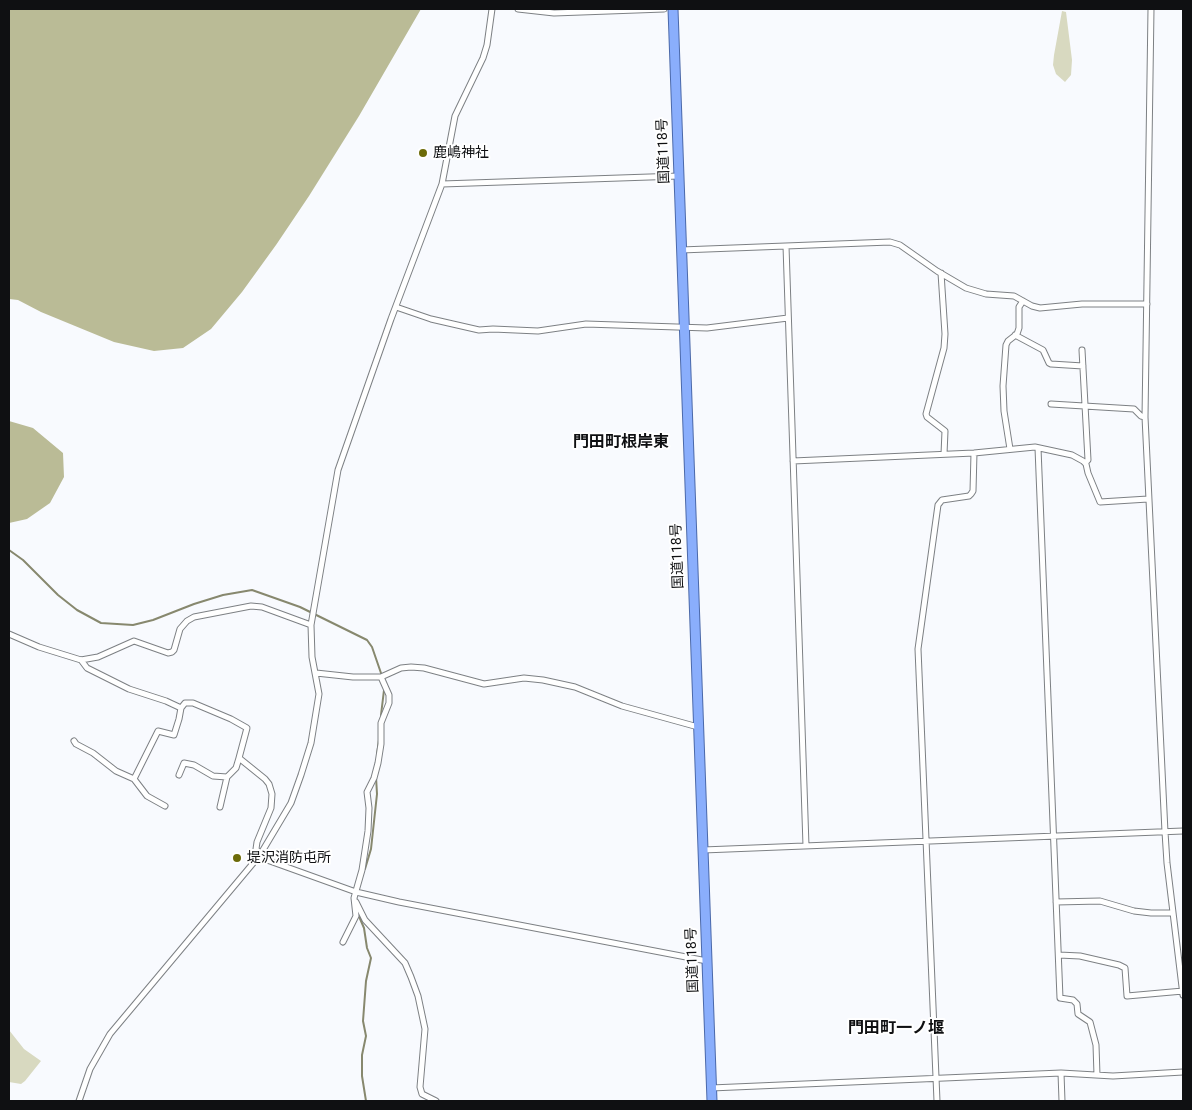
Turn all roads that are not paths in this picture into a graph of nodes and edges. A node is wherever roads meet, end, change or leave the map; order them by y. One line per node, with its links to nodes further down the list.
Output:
1 (492, 9): 7 (street)
2 (518, 9): 3 (street)
3 (664, 9)
4 (673, 9): 6 (highway, 国道118号)
5 (1151, 9): 12 (street)
6 (679, 176): 7 (street); 9 (highway, 国道118号)
7 (442, 184): 13 (street)
8 (786, 246): 9 (street); 10 (street); 14 (street)
9 (681, 250): 15 (highway, 国道118号)
10 (941, 273): 11 (street); 25 (street)
11 (1023, 301): 12 (street); 16 (street)
12 (1147, 304): 21 (street)
13 (396, 307): 15 (street); 29 (street)
14 (788, 318): 15 (street); 26 (street)
15 (684, 328): 35 (highway, 国道118号)
16 (1015, 335): 18 (street); 23 (street)
17 (1082, 350): 18 (street)
18 (1083, 366): 20 (street)
19 (1051, 404): 20 (street)
20 (1085, 406): 21 (street); 27 (street)
21 (1146, 417): 28 (street)
22 (1038, 448): 23 (street); 27 (street); 45 (street)
23 (1010, 449): 24 (street)
24 (974, 453): 25 (street); 46 (street)
25 (944, 454): 26 (street)
26 (793, 461): 47 (street)
27 (1086, 463): 28 (street)
28 (1148, 499): 44 (street)
29 (311, 625): 31 (street); 32 (street)
30 (9, 634): 31 (street)
31 (81, 660): 34 (street)
32 (316, 673): 33 (street); 49 (street)
33 (380, 677): 35 (street); 50 (street)
34 (181, 708): 37 (street); 40 (street)
35 (698, 727): 48 (highway, 国道118号)
36 (74, 741): 40 (street)
37 (239, 758): 39 (street); 49 (street)
38 (179, 775): 39 (street)
39 (228, 777): 42 (street)
40 (134, 779): 41 (street)
41 (165, 806)
42 (220, 807)
43 (1183, 831): 44 (street)
44 (1165, 832): 45 (street); 52 (street)
45 (1053, 836): 46 (street); 51 (street)
46 (926, 841): 47 (street); 61 (street)
47 (806, 846): 48 (street)
48 (703, 850): 55 (highway, 国道118号)
49 (260, 855): 50 (street); 63 (street)
50 (355, 895): 53 (street); 55 (street); 64 (street)
51 (1056, 902): 52 (street); 54 (street)
52 (1173, 913): 56 (street)
53 (343, 942)
54 (1059, 955): 56 (street); 60 (street)
55 (707, 961): 62 (highway, 国道118号)
56 (1183, 991): 57 (street)
57 (1183, 995)
58 (1183, 1072): 60 (street)
59 (1061, 1073): 60 (street); 61 (street); 67 (street)
60 (1097, 1075)
61 (936, 1078): 62 (street); 66 (street)
62 (711, 1088): 65 (highway, 国道118号)
63 (79, 1101)
64 (436, 1101)
65 (712, 1101)
66 (937, 1101)
67 (1062, 1101)

